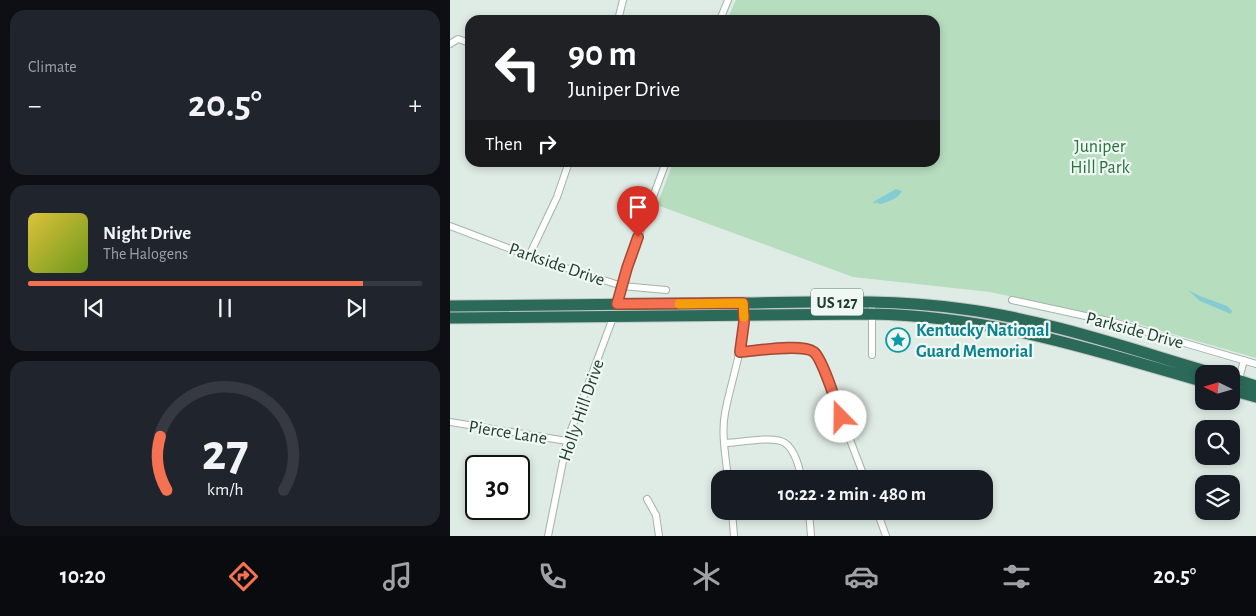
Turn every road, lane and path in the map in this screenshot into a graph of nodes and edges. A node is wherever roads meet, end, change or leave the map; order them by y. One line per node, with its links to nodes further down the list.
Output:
1 (624, 0): 3 (street)
2 (728, 0): 4 (street)
3 (620, 15)
4 (722, 15)
5 (465, 41): 6 (street)
6 (450, 44)
7 (566, 167): 10 (street)
8 (664, 167): 11 (street, Holly Hill Drive)
9 (450, 226): 10 (street, Parkside Drive)
10 (529, 256): 11 (street, Parkside Drive)
11 (622, 286): 12 (street, Parkside Drive); 14 (street, Holly Hill Drive)
12 (666, 290)
13 (1012, 300): 22 (street, Parkside Drive)
14 (617, 304): 15 (highway, US 127); 17 (highway, US 127); 18 (street, Holly Hill Drive)
15 (450, 306)
16 (872, 308): 17 (highway, US 127); 21 (street); 24 (highway, US 127); 26 (highway, US 127)
17 (743, 309): 18 (highway, US 127); 20 (street)
18 (614, 316): 19 (highway, US 127); 32 (street, Holly Hill Drive)
19 (450, 318)
20 (740, 352): 33 (street); 36 (street)
21 (872, 356)
22 (1244, 360): 23 (street, Parkside Drive); 25 (street)
23 (1256, 364)
24 (1195, 368)
25 (1240, 370)
26 (1195, 379)
27 (1240, 385): 28 (highway)
28 (1256, 386)
29 (1240, 389): 30 (highway)
30 (1256, 398)
31 (450, 422): 32 (street, Pierce Lane)
32 (567, 441): 41 (street, Holly Hill Drive)
33 (725, 443): 34 (street); 35 (street)
34 (727, 470)
35 (799, 470)
36 (862, 470)
37 (647, 499): 42 (street)
38 (733, 520): 43 (street)
39 (810, 520): 44 (street)
40 (880, 520): 45 (street)
41 (548, 536)
42 (659, 536)
43 (734, 536)
44 (811, 536)
45 (886, 536)

